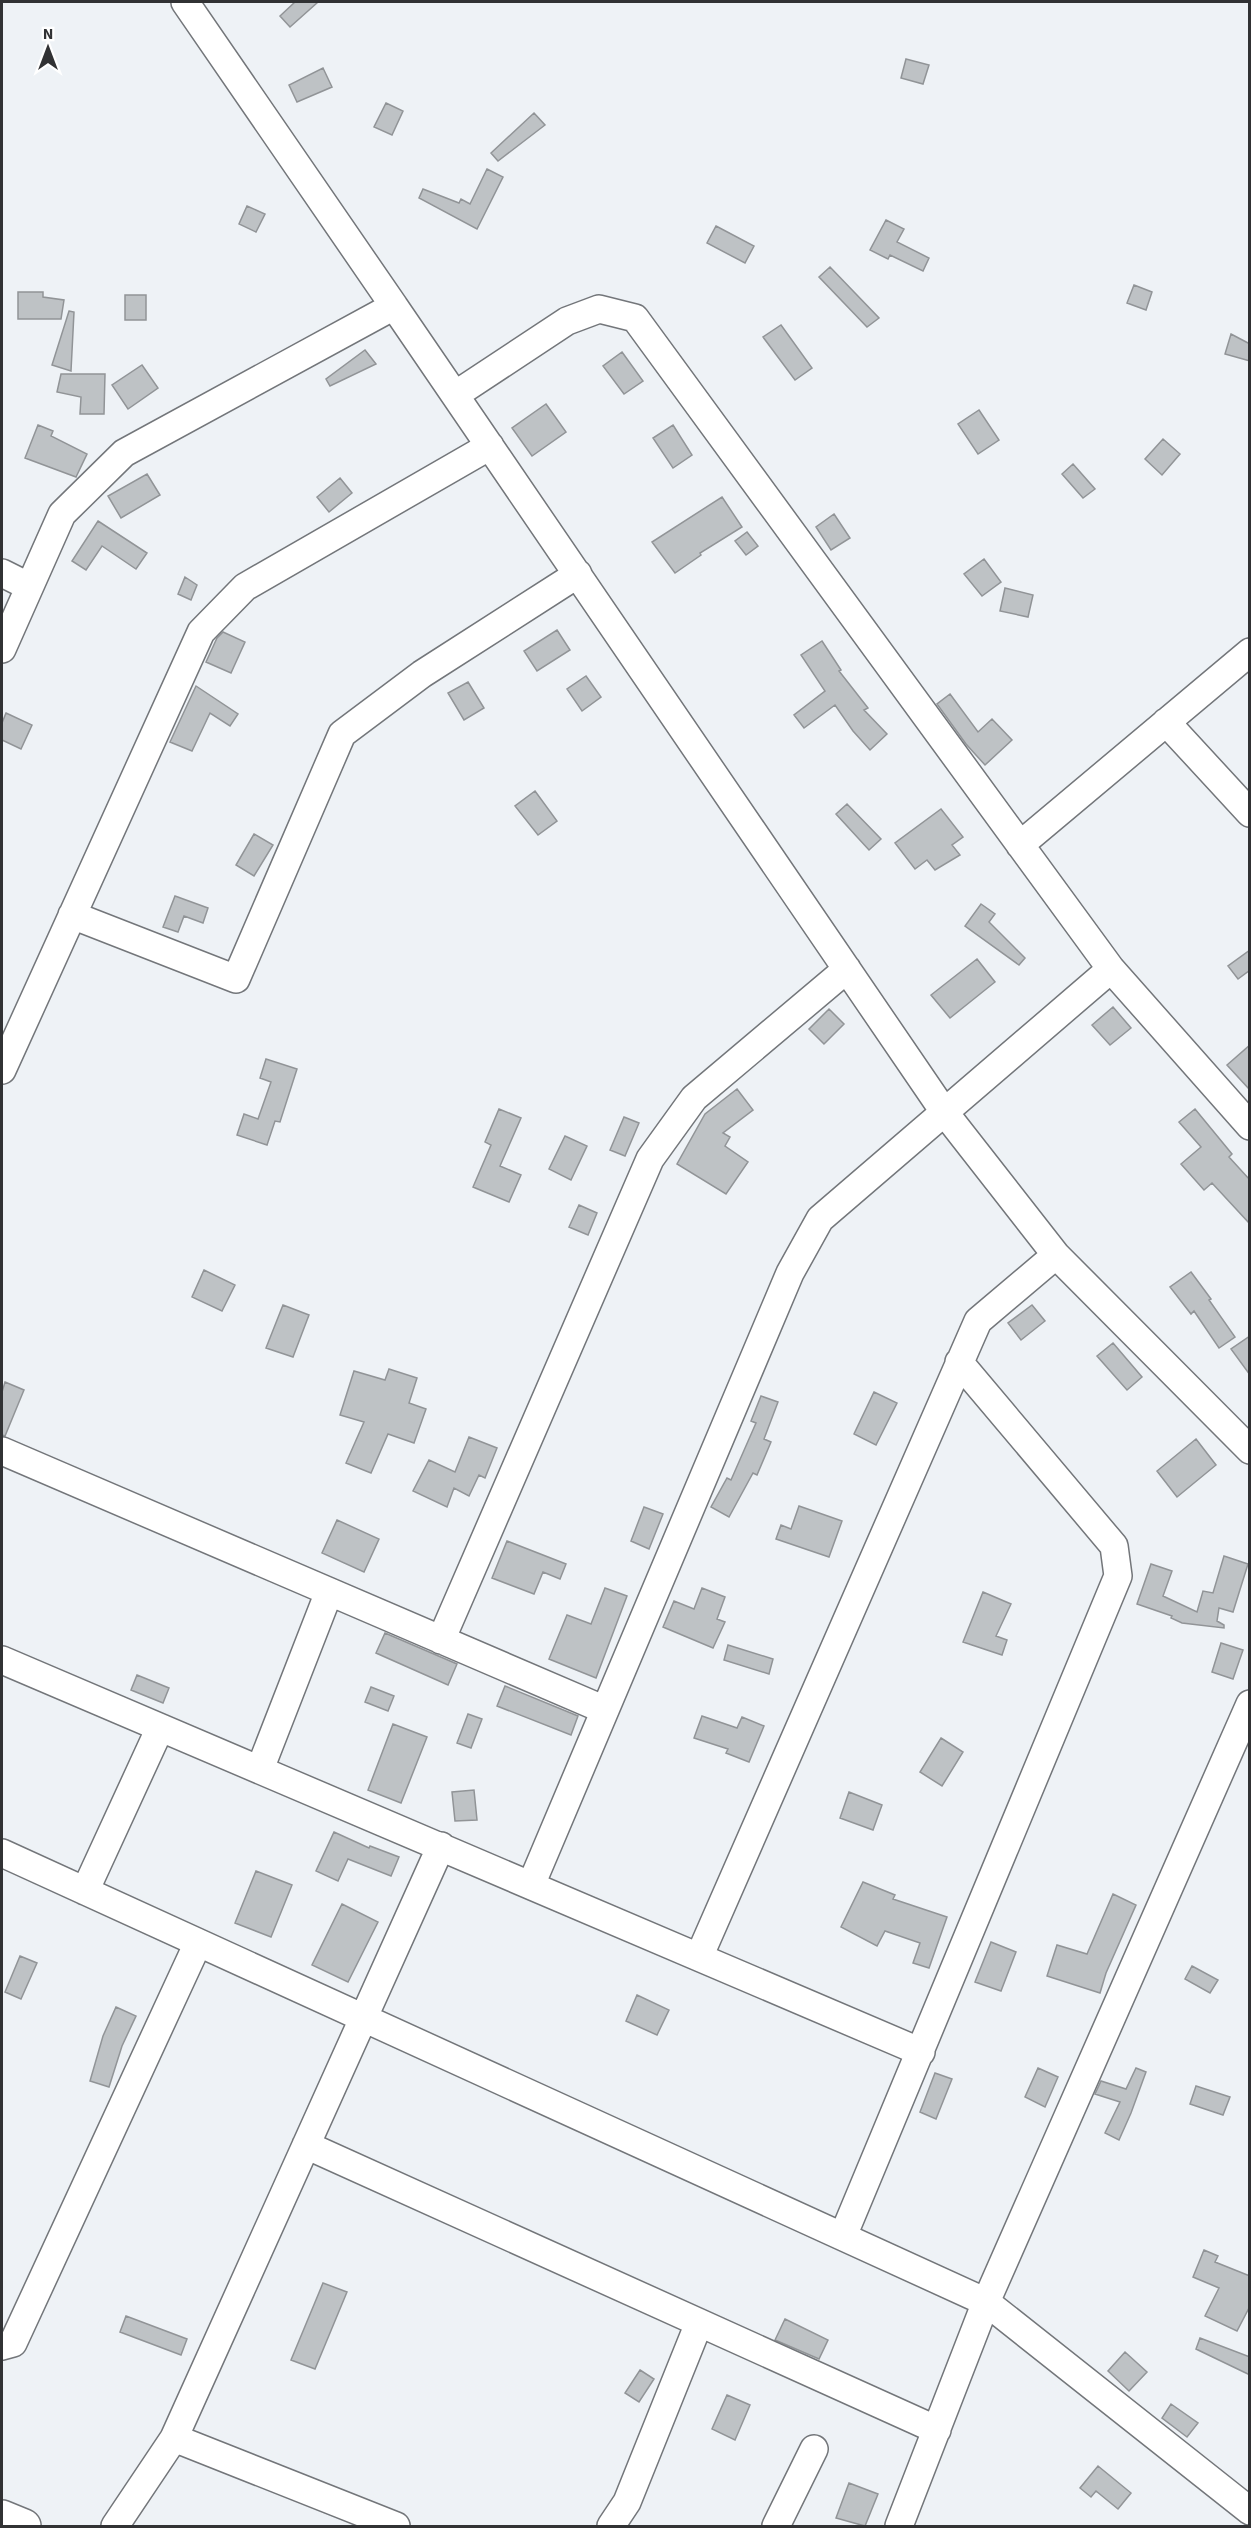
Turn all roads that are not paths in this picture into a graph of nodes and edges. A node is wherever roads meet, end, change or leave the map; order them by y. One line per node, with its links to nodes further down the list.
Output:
1 (185, 2): 2 (street)
2 (394, 306): 3 (street); 7 (street)
3 (455, 395): 4 (street); 12 (street)
4 (490, 446): 6 (street); 13 (street)
5 (2, 573): 7 (street)
6 (578, 574): 13 (street); 14 (street)
7 (28, 586): 8 (street)
8 (2, 649)
9 (1250, 652): 10 (street)
10 (1166, 722): 11 (street); 12 (street)
11 (1250, 813)
12 (1020, 845): 15 (street)
13 (72, 915): 16 (street)
14 (847, 969): 18 (street); 25 (street)
15 (1111, 969): 18 (street); 19 (street)
16 (10, 1030): 17 (street)
17 (2, 1070)
18 (945, 1113): 20 (street); 28 (street)
19 (1245, 1113)
20 (1056, 1255): 21 (street); 22 (street)
21 (958, 1362): 36 (street); 38 (street)
22 (1250, 1450)
23 (2, 1451): 24 (street)
24 (329, 1592): 25 (street); 30 (street)
25 (441, 1640): 28 (street)
26 (2, 1659): 29 (street)
27 (1250, 1704): 41 (street)
28 (605, 1710): 33 (street)
29 (160, 1728): 30 (street); 34 (street)
30 (260, 1769): 31 (street)
31 (441, 1846): 33 (street); 37 (street)
32 (2, 1853): 34 (street)
33 (531, 1885): 36 (street)
34 (85, 1891): 35 (street)
35 (198, 1943): 37 (street); 43 (street)
36 (699, 1957): 38 (street)
37 (363, 2018): 39 (street); 40 (street)
38 (921, 2052): 40 (street)
39 (306, 2145): 42 (street); 45 (street)
40 (843, 2236): 41 (street)
41 (986, 2302): 44 (street); 47 (street)
42 (699, 2323): 44 (street); 52 (street)
43 (2, 2346)
44 (936, 2430): 54 (street)
45 (174, 2438): 50 (street); 51 (street)
46 (814, 2449): 53 (street)
47 (1250, 2511)
48 (2, 2517): 49 (main road)
49 (24, 2526)
50 (115, 2526)
51 (396, 2526)
52 (611, 2526)
53 (776, 2526)
54 (899, 2526)

